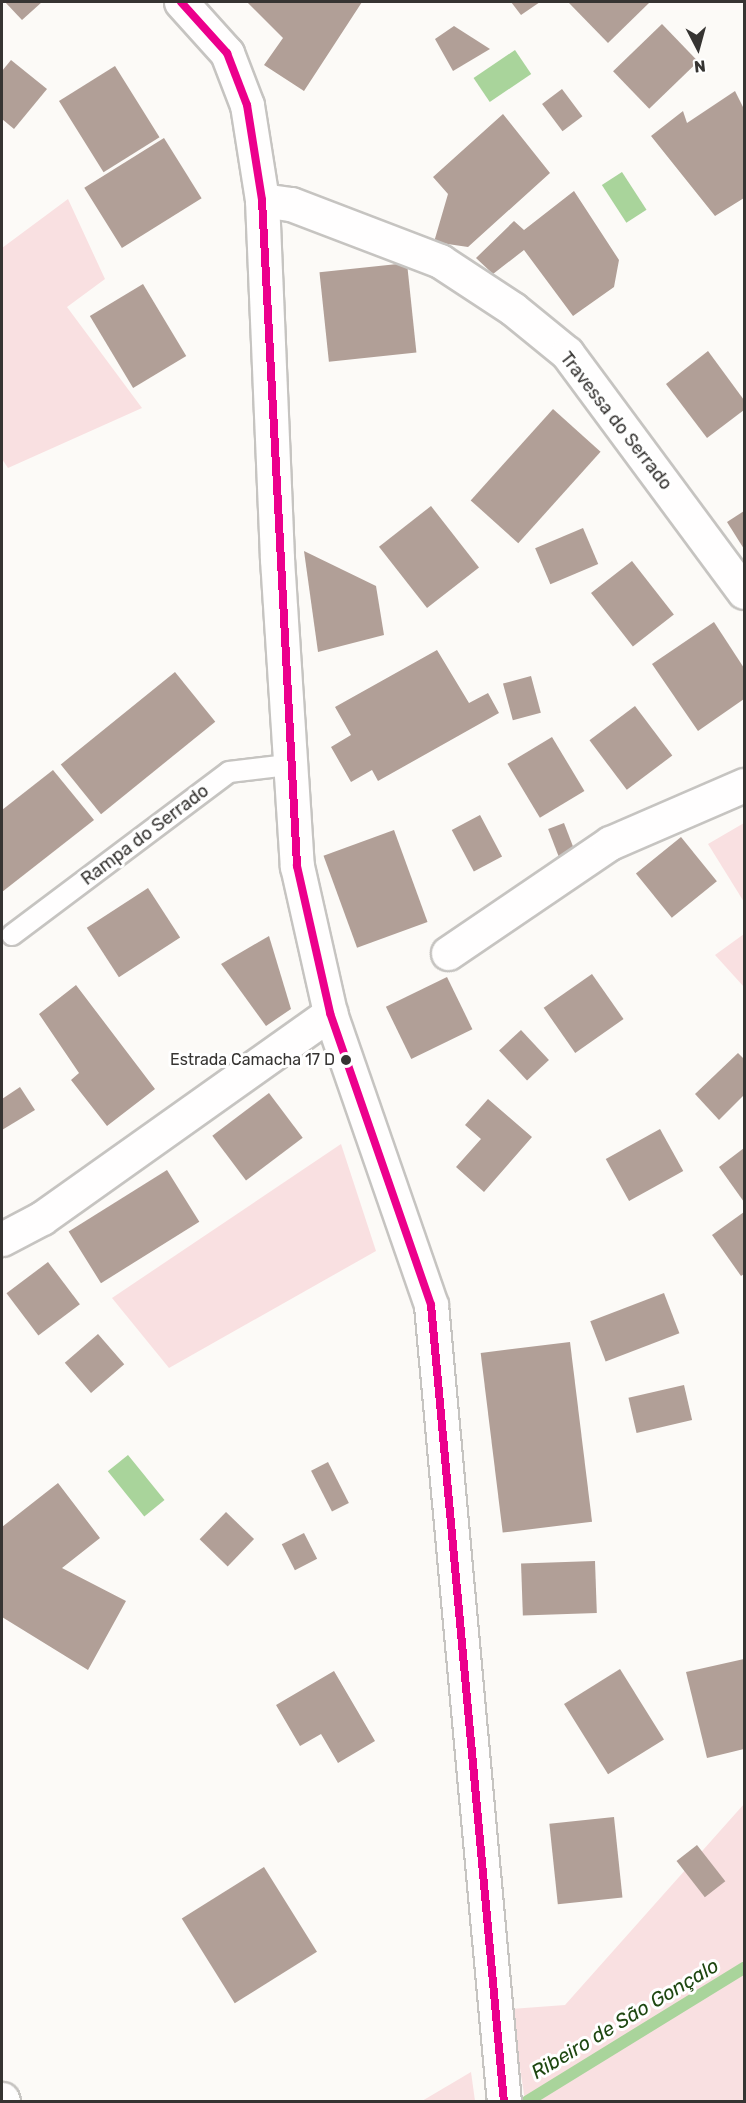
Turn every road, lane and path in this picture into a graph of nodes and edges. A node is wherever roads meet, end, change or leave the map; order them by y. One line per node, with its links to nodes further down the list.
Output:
1 (181, 2): 2 (street)
2 (262, 200): 3 (street, Travessa do Serrado); 4 (street)
3 (744, 591)
4 (288, 765): 6 (lane, Rampa do Serrado); 8 (street)
5 (744, 785): 7 (street)
6 (12, 935)
7 (448, 954)
8 (330, 1013): 9 (street); 10 (street)
9 (2, 1239)
10 (503, 2091)

